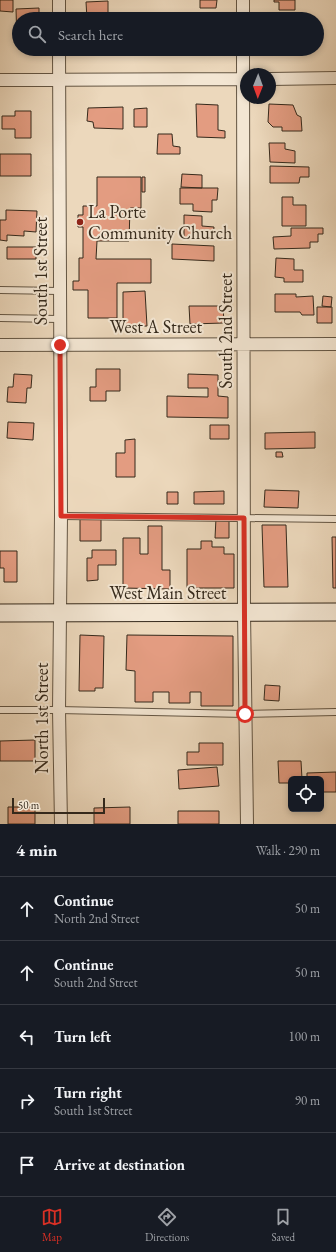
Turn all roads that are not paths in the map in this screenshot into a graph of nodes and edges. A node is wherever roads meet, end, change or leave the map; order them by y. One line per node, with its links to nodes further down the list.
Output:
1 (59, 0): 3 (street)
2 (243, 0): 4 (street)
3 (59, 12)
4 (243, 12)
5 (59, 56): 9 (street, South 1st Street)
6 (243, 56): 7 (street, South 2nd Street)
7 (244, 68)
8 (336, 78): 11 (street)
9 (59, 79): 10 (street); 12 (street); 15 (street, South 1st Street)
10 (240, 79)
11 (276, 79)
12 (0, 80)
13 (245, 104): 18 (street, South 2nd Street)
14 (0, 290): 15 (lane)
15 (59, 291): 17 (street, South 1st Street)
16 (0, 318): 17 (lane)
17 (59, 319): 21 (street, South 1st Street)
18 (244, 344): 19 (street, West A Street); 21 (street, West A Street); 23 (street, South 2nd Street)
19 (336, 344)
20 (0, 345): 21 (street, West A Street)
21 (60, 345): 22 (street, South 1st Street)
22 (61, 516): 23 (lane); 28 (street, South 1st Street)
23 (244, 518): 24 (lane); 25 (street, South 2nd Street)
24 (336, 519)
25 (244, 612): 26 (main road, West Main Street); 28 (main road, West Main Street); 32 (street, South 2nd Street)
26 (336, 612)
27 (0, 613): 28 (main road, West Main Street)
28 (60, 613): 30 (street, North 1st Street)
29 (0, 710): 30 (lane)
30 (59, 710): 32 (lane); 33 (street, North 1st Street)
31 (336, 712): 32 (lane)
32 (245, 714): 34 (street, South 2nd Street)
33 (61, 824)
34 (247, 824)

